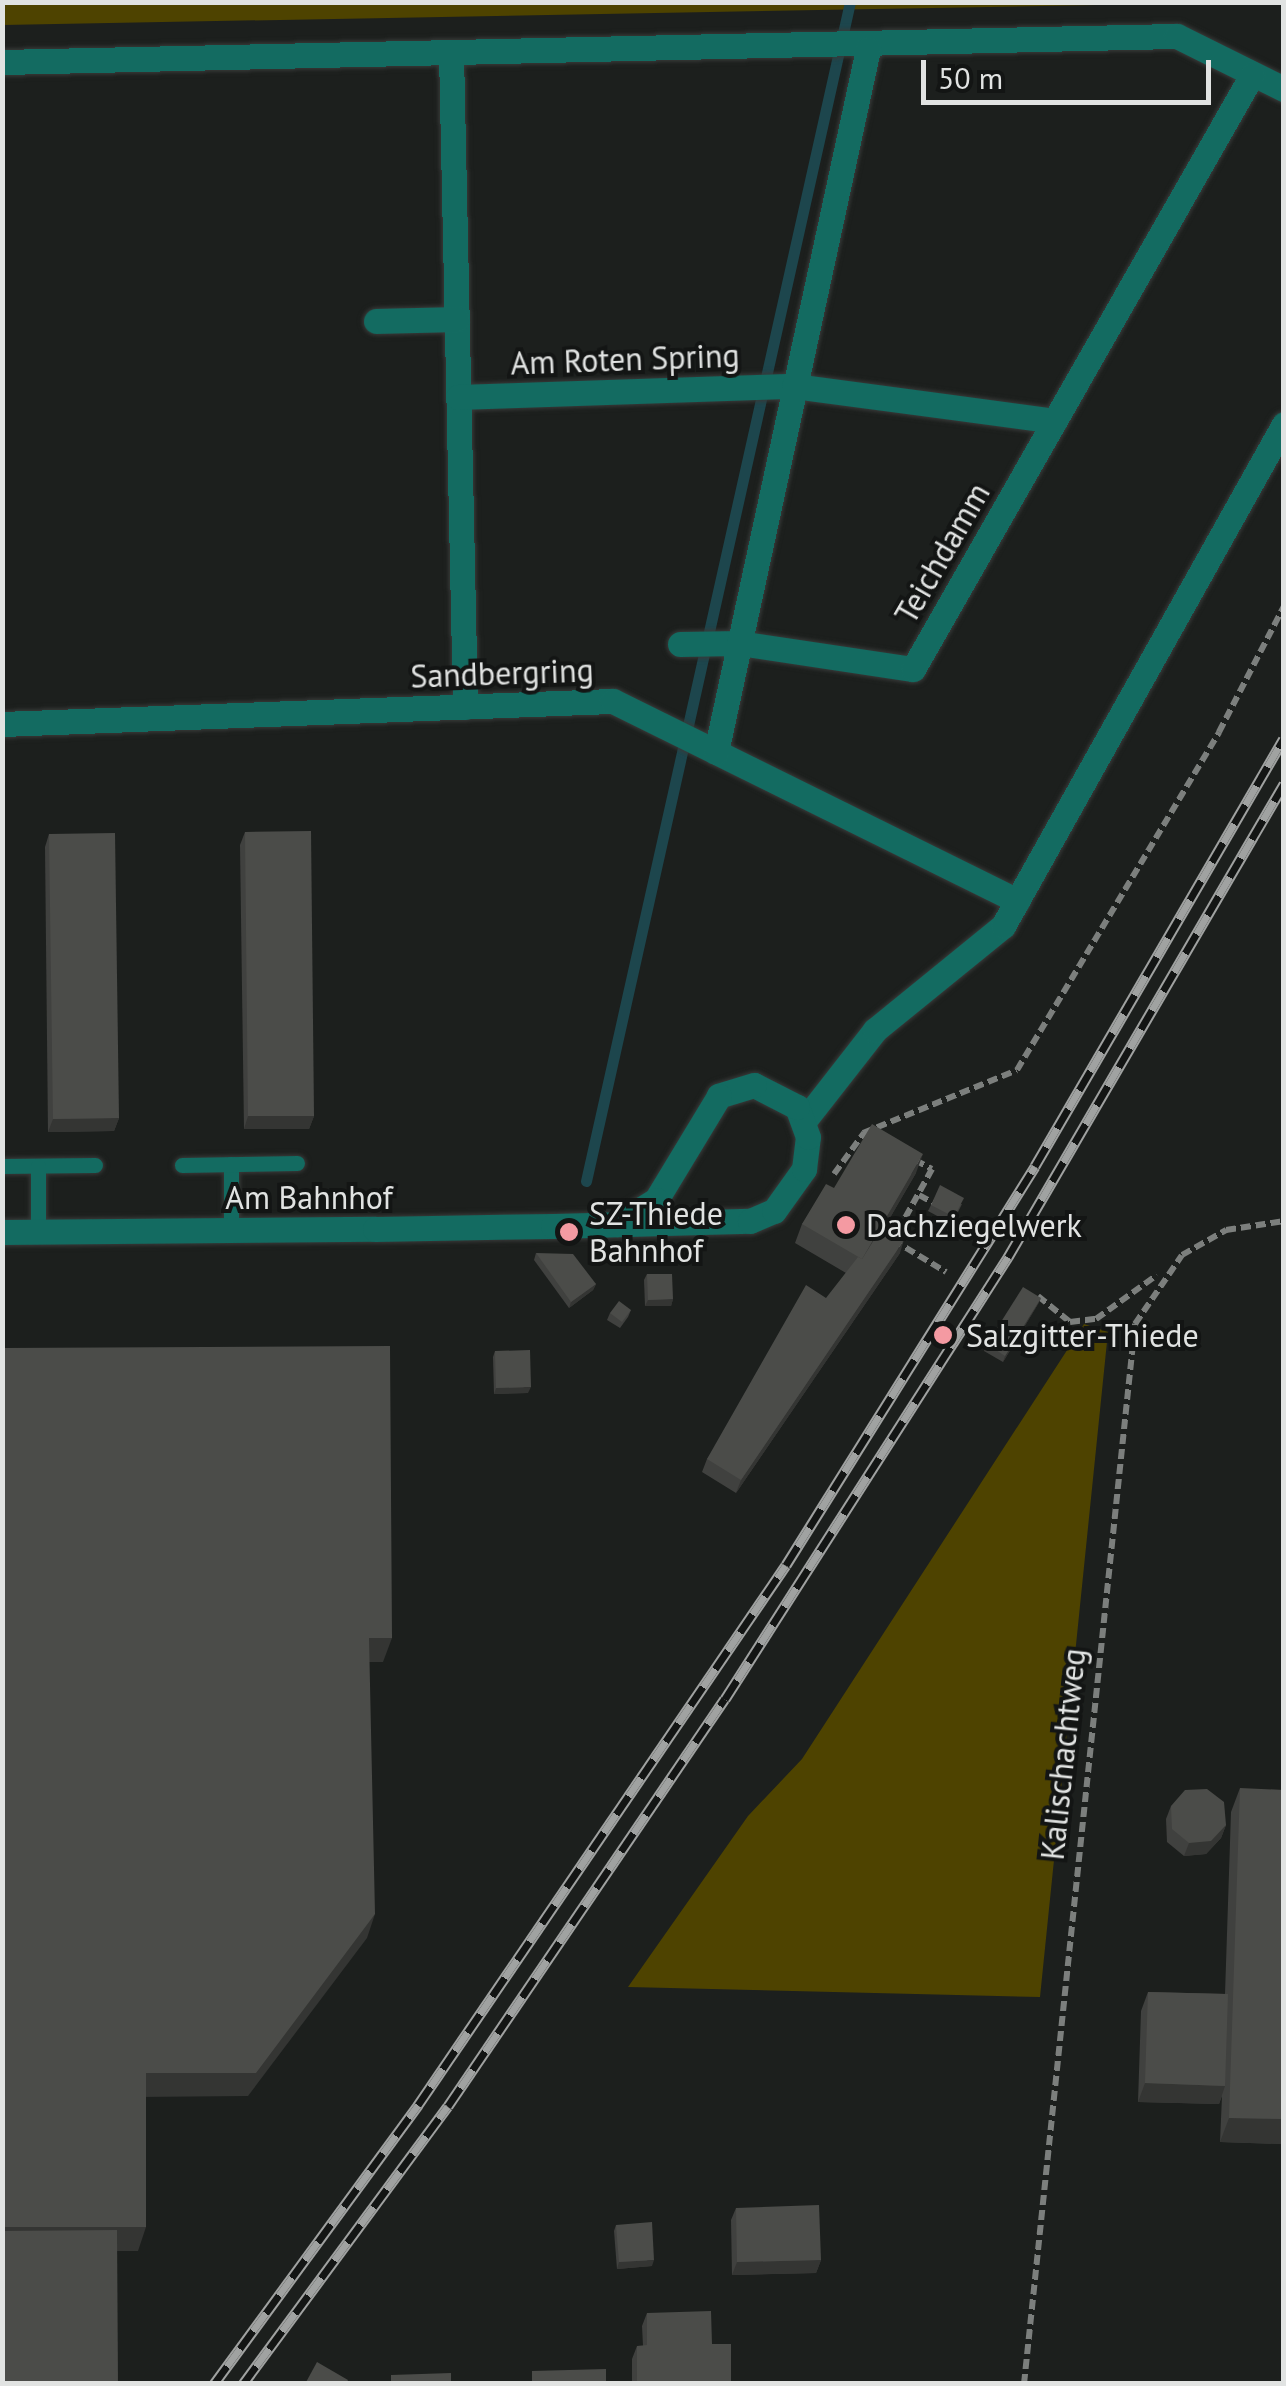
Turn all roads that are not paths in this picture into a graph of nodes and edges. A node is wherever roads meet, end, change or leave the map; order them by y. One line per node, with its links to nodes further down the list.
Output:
1 (862, 49): 2 (street); 4 (street); 8 (street)
2 (452, 52): 3 (street); 6 (street)
3 (2, 62)
4 (1252, 74): 5 (street); 10 (street, Teichdamm)
5 (1284, 89)
6 (457, 318): 7 (street); 9 (street)
7 (376, 321)
8 (786, 386): 9 (street, Am Roten Spring); 10 (street); 12 (street)
9 (458, 397): 14 (street)
10 (1055, 421): 12 (street, Teichdamm)
11 (1284, 424): 17 (street)
12 (739, 643): 13 (street, Teichdamm); 16 (street)
13 (680, 644)
14 (464, 706): 15 (street, Sandbergring); 16 (street, Sandbergring)
15 (2, 724)
16 (708, 748): 17 (street, Sandbergring)
17 (1017, 901): 18 (street)
18 (804, 1121): 25 (street, Am Bahnhof); 25 (street)
19 (297, 1163): 20 (lane)
20 (231, 1164): 22 (lane); 26 (lane)
21 (95, 1165): 24 (lane)
22 (182, 1165)
23 (2, 1166): 24 (lane)
24 (38, 1166): 28 (lane)
25 (616, 1224): 26 (street, Am Bahnhof)
26 (231, 1230): 28 (street, Am Bahnhof)
27 (2, 1232): 28 (street, Am Bahnhof)
28 (38, 1232)

